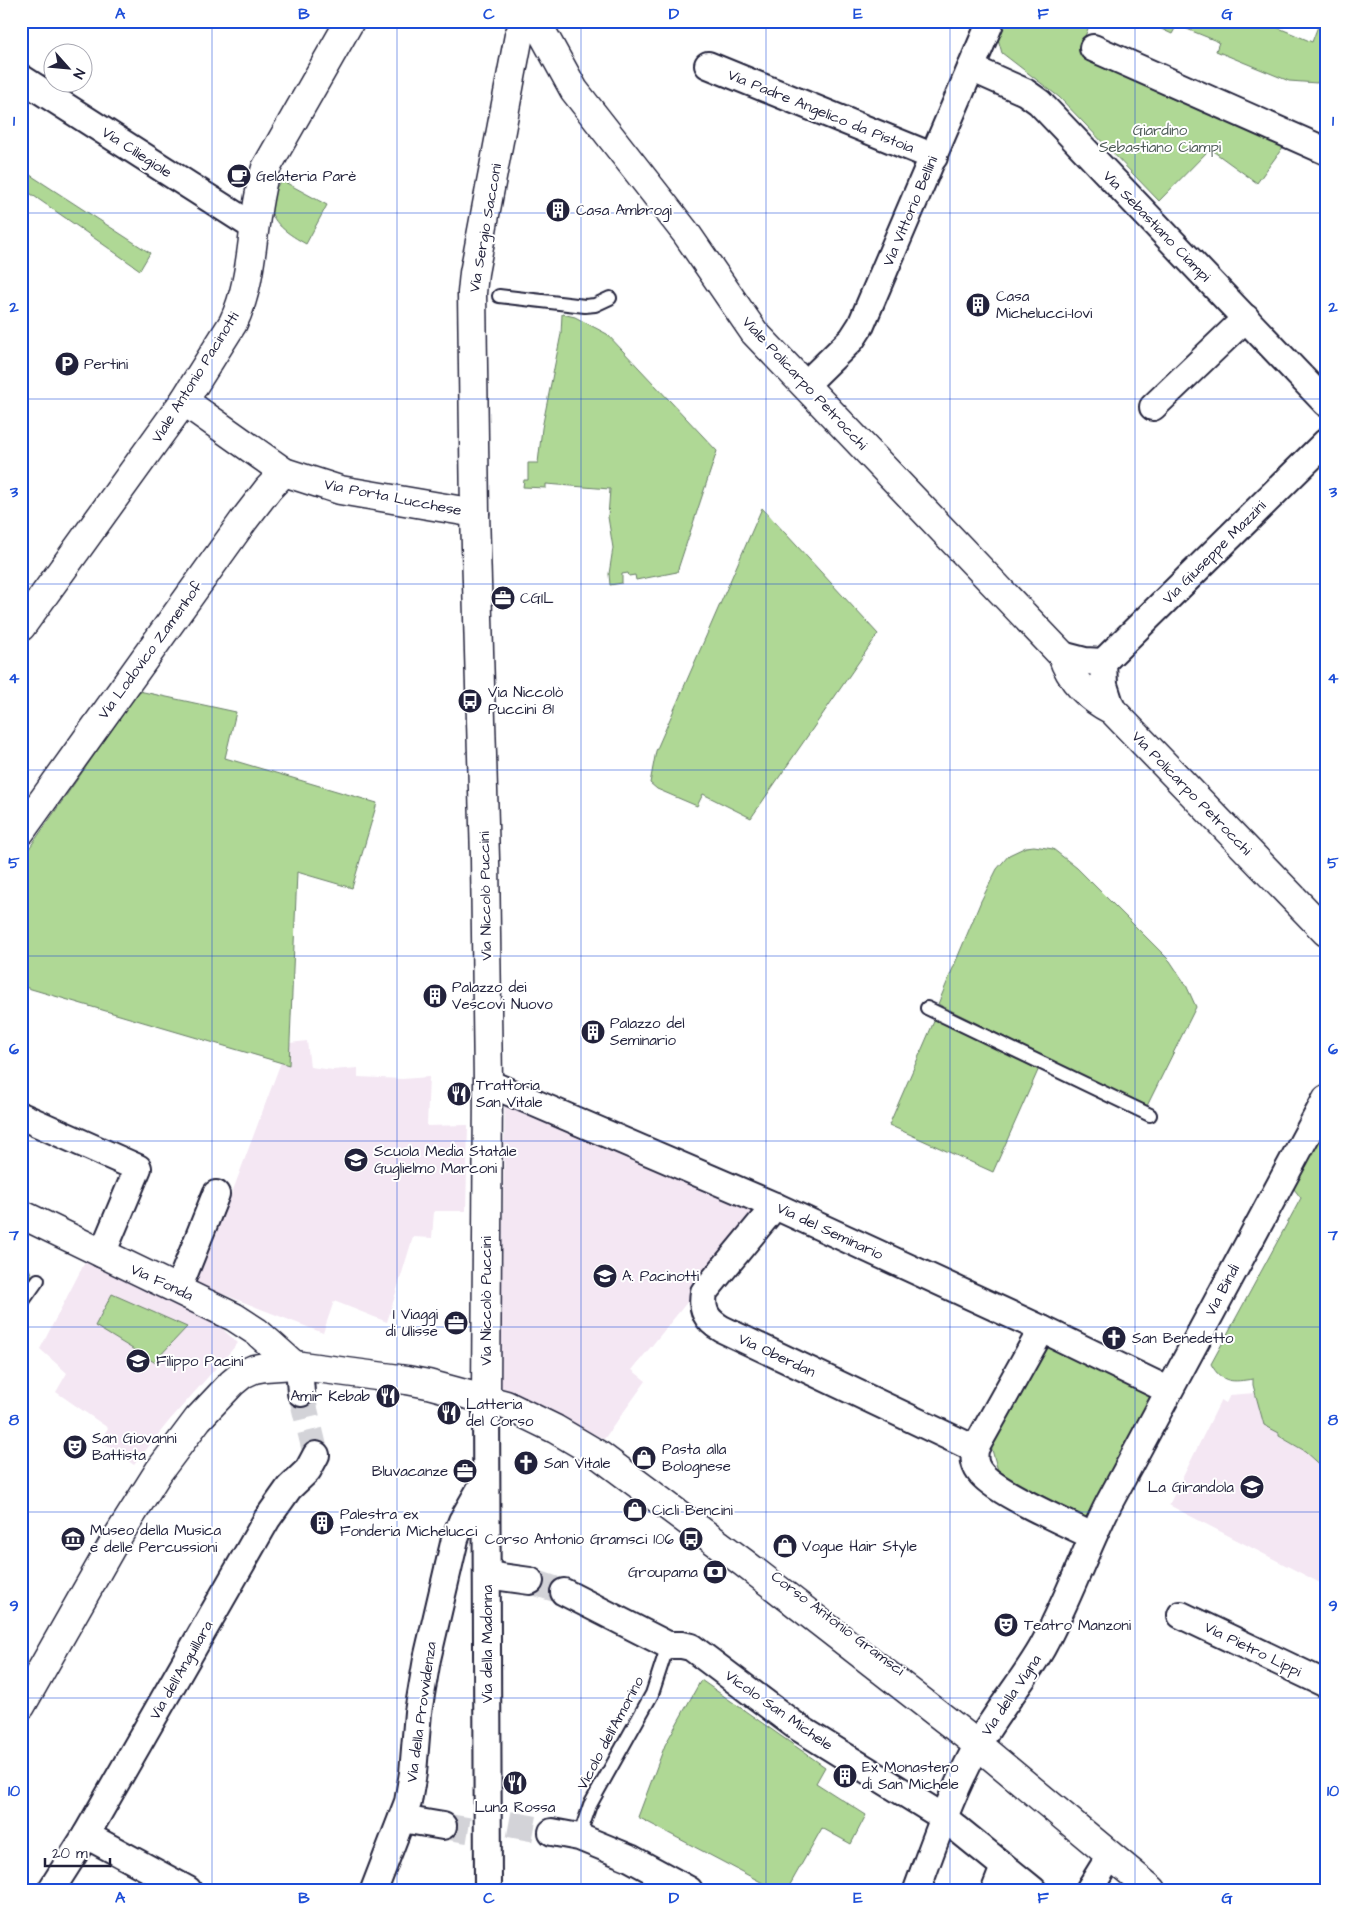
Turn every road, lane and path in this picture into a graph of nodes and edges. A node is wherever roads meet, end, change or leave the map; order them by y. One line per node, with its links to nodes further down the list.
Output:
1 (350, 21): 10 (street, Viale Antonio Pacinotti)
2 (991, 21): 6 (street, Via Vittorio Bellini)
3 (522, 26): 14 (street, Viale Policarpo Petrocchi); 22 (street, Via Sergio Sacconi)
4 (1093, 48): 8 (street)
5 (708, 65): 9 (street, Via Padre Angelico da Pistoia)
6 (971, 68): 9 (street, Via Vittorio Bellini); 13 (street, Via Sebastiano Ciampi)
7 (21, 78): 10 (street, Via Ciliegiole)
8 (1326, 151)
9 (934, 157): 14 (street, Via Vittorio Bellini)
10 (254, 227): 15 (street, Viale Antonio Pacinotti)
11 (499, 296): 12 (lane)
12 (610, 298)
13 (1246, 318): 16 (street, Via Sebastiano Ciampi); 17 (street)
14 (805, 385): 24 (street, Viale Policarpo Petrocchi)
15 (184, 401): 20 (street, Via Porta Lucchese); 23 (street, Viale Antonio Pacinotti)
16 (1326, 402)
17 (1153, 407)
18 (1326, 442): 21 (street, Via Giuseppe Mazzini)
19 (1326, 464): 21 (street)
20 (284, 472): 22 (street, Via Porta Lucchese); 27 (street, Via Lodovico Zamenhof)
21 (1256, 512): 25 (street, Via Giuseppe Mazzini)
22 (475, 513): 30 (street, Via Niccolò Puccini)
23 (21, 627)
24 (1062, 655): 25 (street); 26 (street, Via Policarpo Petrocchi)
25 (1103, 662): 26 (street)
26 (1112, 710): 28 (street, Via Policarpo Petrocchi)
27 (21, 831)
28 (1326, 932)
29 (927, 1008): 32 (lane)
30 (488, 1083): 35 (street, Via del Seminario); 45 (street, Via Niccolò Puccini)
31 (1326, 1099): 43 (street, Via Bindi)
32 (1150, 1115)
33 (21, 1116): 37 (street)
34 (216, 1194): 39 (street)
35 (775, 1206): 41 (street, Via del Seminario); 46 (street, Via Oberdan)
36 (21, 1214): 37 (street, Via Fonda)
37 (102, 1254): 39 (street, Via Fonda)
38 (38, 1280): 40 (lane)
39 (178, 1289): 42 (street, Via Fonda)
40 (21, 1304)
41 (1042, 1329): 43 (street, Via del Seminario); 46 (street)
42 (294, 1364): 44 (street); 45 (street, Corso Antonio Gramsci); 56 (lane, Corso Antonio Gramsci); 57 (street, Corso Antonio Gramsci)
43 (1168, 1390): 49 (street, Via Bindi)
44 (301, 1393)
45 (486, 1398): 48 (street, Via della Madonna); 58 (street, Corso Antonio Gramsci); 58 (lane, Corso Antonio Gramsci)
46 (975, 1449): 49 (street)
47 (316, 1455): 63 (street, Via dell'Anguillara)
48 (486, 1479): 50 (street, Via della Madonna); 60 (street, Via della Provvidenza)
49 (1092, 1536): 58 (street, Via della Vigna)
50 (487, 1575): 51 (street); 70 (street, Via della Madonna)
51 (530, 1582)
52 (564, 1592): 54 (street, Vicolo San Michele)
53 (1181, 1614): 55 (street, Via Pietro Lippi)
54 (682, 1640): 59 (street, Vicolo San Michele); 64 (lane, Vicolo dell'Amorino)
55 (1326, 1684)
56 (21, 1697)
57 (21, 1706)
58 (981, 1740): 59 (street, Via della Vigna); 65 (street, Corso Antonio Gramsci); 76 (lane, Corso Antonio Gramsci)
59 (943, 1817): 66 (street, Vicolo San Michele); 72 (street, Via della Vigna)
60 (402, 1820): 61 (street); 69 (street, Via della Provvidenza)
61 (443, 1826)
62 (552, 1832): 64 (street)
63 (86, 1835): 67 (street, Via dell'Anguillara); 68 (street)
64 (579, 1837): 71 (street)
65 (1110, 1856): 74 (street); 75 (street, Corso Antonio Gramsci)
66 (999, 1878): 73 (street, Vicolo San Michele)
67 (51, 1890)
68 (188, 1890)
69 (374, 1890)
70 (488, 1890)
71 (689, 1890)
72 (917, 1890)
73 (1032, 1890)
74 (1089, 1890)
75 (1152, 1890)
76 (1166, 1890)

